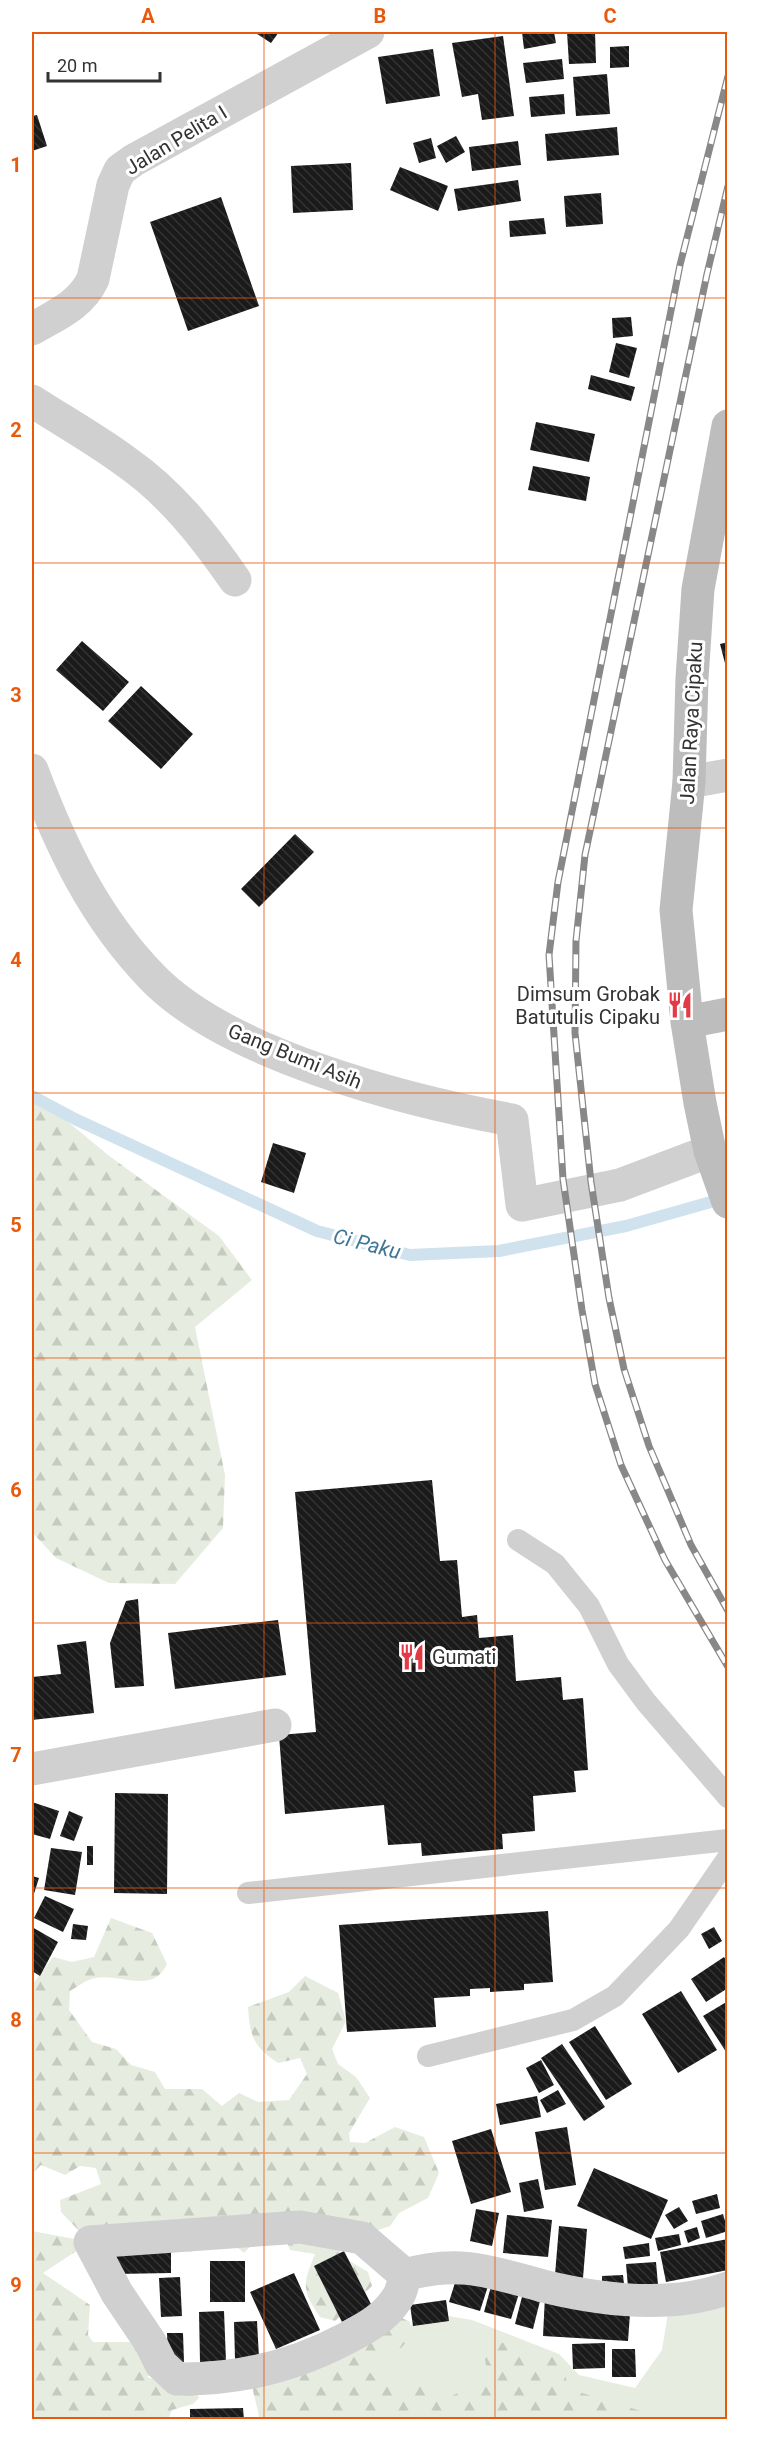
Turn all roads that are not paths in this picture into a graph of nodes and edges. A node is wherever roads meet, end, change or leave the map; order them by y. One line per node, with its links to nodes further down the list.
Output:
1 (368, 32): 2 (street, Jalan Pelita I)
2 (32, 329)
3 (32, 401): 5 (street)
4 (728, 426): 8 (street, Jalan Raya Cipaku)
5 (235, 580)
6 (32, 770): 11 (street, Gang Bumi Asih)
7 (728, 775): 8 (street)
8 (689, 782): 10 (street, Jalan Raya Cipaku)
9 (728, 1014): 10 (street)
10 (687, 1022): 11 (street, Jalan Raya Cipaku)
11 (711, 1151): 12 (street, Jalan Raya Cipaku)
12 (728, 1202)
13 (518, 1540): 16 (lane)
14 (275, 1725): 15 (street)
15 (32, 1769)
16 (728, 1797)
17 (728, 1839): 19 (lane)
18 (728, 1858): 20 (lane)
19 (248, 1893)
20 (428, 2056)
21 (405, 2275): 21 (street); 22 (street)
22 (728, 2288)

